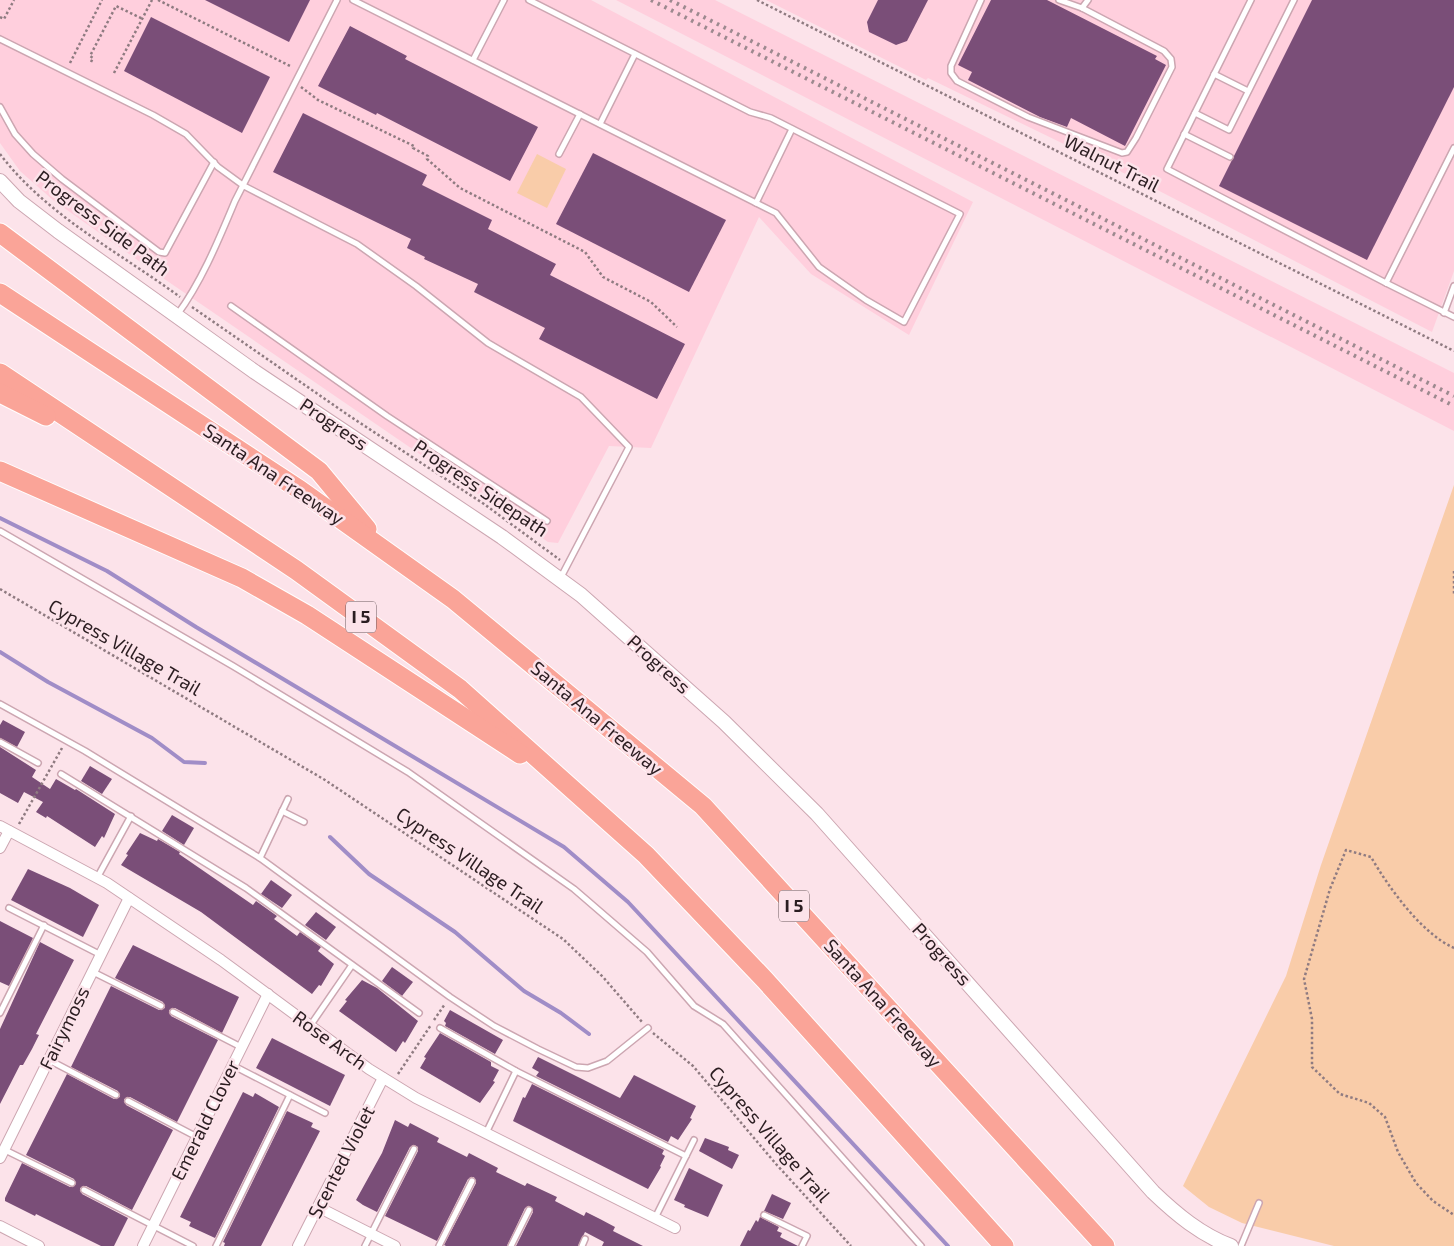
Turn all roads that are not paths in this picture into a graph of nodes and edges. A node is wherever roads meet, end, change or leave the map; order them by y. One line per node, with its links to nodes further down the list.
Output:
1 (337, 0): 27 (lane)
2 (352, 0): 13 (lane)
3 (504, 0): 13 (lane)
4 (529, 0): 12 (lane)
5 (981, 0): 10 (lane)
6 (1060, 0): 10 (lane)
7 (1088, 0): 10 (lane)
8 (1251, 0): 14 (lane)
9 (1294, 0): 15 (lane)
10 (1082, 8)
11 (0, 39): 25 (lane)
12 (635, 54): 19 (lane); 20 (lane)
13 (473, 60): 18 (lane)
14 (1214, 74): 15 (lane); 17 (lane)
15 (1248, 91): 17 (lane)
16 (0, 107): 25 (lane)
17 (1195, 113): 21 (lane)
18 (580, 114): 19 (lane); 23 (lane)
19 (600, 124): 28 (lane)
20 (792, 129): 28 (lane); 28 (lane)
21 (1184, 134): 24 (lane); 30 (lane)
22 (1454, 148): 30 (lane)
23 (559, 154)
24 (1230, 157)
25 (214, 162): 27 (lane)
26 (0, 181): 35 (street, Progress)
27 (244, 186): 35 (lane); 44 (lane)
28 (756, 203)
29 (0, 233): 43 (highway)
30 (1386, 283): 34 (lane)
31 (1454, 286): 34 (lane)
32 (0, 293): 43 (highway, Santa Ana Freeway / I 5)
33 (231, 306): 41 (lane)
34 (1444, 312): 36 (lane)
35 (178, 315): 44 (street, Progress)
36 (1454, 317)
37 (0, 373): 39 (highway, I 5)
38 (0, 393): 39 (highway)
39 (132, 461): 49 (highway, I 5)
40 (0, 471): 49 (highway)
41 (547, 521)
42 (0, 531): 111 (lane)
43 (384, 549): 113 (highway, Santa Ana Freeway / I 5)
44 (560, 580): 114 (street, Progress)
45 (0, 704): 56 (lane)
46 (0, 742): 47 (lane)
47 (38, 763)
48 (61, 774): 52 (lane)
49 (577, 792): 112 (highway, I 5)
50 (288, 799): 51 (lane)
51 (282, 811): 53 (lane); 56 (lane)
52 (131, 816): 57 (lane); 62 (lane)
53 (304, 822)
54 (8, 830): 55 (street); 57 (street, Rose Arch)
55 (0, 848)
56 (260, 858): 71 (lane)
57 (97, 878): 58 (street, Rose Arch)
58 (129, 898): 61 (street, Fairymoss); 64 (street, Rose Arch)
59 (10, 908): 60 (lane)
60 (44, 925): 61 (lane); 67 (lane)
61 (101, 955): 63 (street, Fairymoss)
62 (352, 965): 68 (lane); 69 (lane)
63 (93, 972): 65 (lane); 73 (street, Fairymoss)
64 (268, 994): 69 (street, Rose Arch); 72 (street, Emerald Clover)
65 (161, 1006)
66 (173, 1012): 72 (lane)
67 (0, 1013)
68 (420, 1013)
69 (310, 1026): 76 (street, Rose Arch)
70 (440, 1028): 75 (lane)
71 (648, 1028)
72 (241, 1047): 74 (street, Emerald Clover)
73 (49, 1060): 77 (lane); 85 (street, Fairymoss)
74 (232, 1065): 78 (lane); 82 (street, Emerald Clover)
75 (516, 1071): 81 (lane); 86 (lane)
76 (388, 1081): 81 (street, Rose Arch); 91 (street, Scented Violet)
77 (116, 1095)
78 (290, 1095): 80 (lane); 103 (lane)
79 (128, 1101): 82 (lane)
80 (325, 1113)
81 (486, 1133): 94 (street, Rose Arch)
82 (197, 1137): 96 (street, Emerald Clover)
83 (694, 1140): 86 (lane)
84 (414, 1149): 98 (lane)
85 (1, 1152): 88 (lane)
86 (686, 1156): 94 (lane)
87 (472, 1181): 107 (lane)
88 (72, 1183)
89 (84, 1190): 96 (lane)
90 (1259, 1203): 115 (lane)
91 (318, 1207): 98 (street); 104 (street, Scented Violet)
92 (529, 1210): 108 (lane)
93 (764, 1215): 110 (lane)
94 (655, 1218): 97 (street, Rose Arch)
95 (0, 1226): 100 (street)
96 (153, 1226): 101 (street, Emerald Clover); 102 (lane)
97 (676, 1228)
98 (371, 1234): 105 (lane); 106 (street)
99 (585, 1239): 109 (lane)
100 (38, 1246)
101 (143, 1246)
102 (193, 1246)
103 (216, 1246)
104 (298, 1246)
105 (365, 1246)
106 (395, 1246)
107 (439, 1246)
108 (511, 1246)
109 (582, 1246)
110 (802, 1246)
111 (921, 1246)
112 (1004, 1246)
113 (1104, 1246)
114 (1231, 1246)
115 (1241, 1246)

